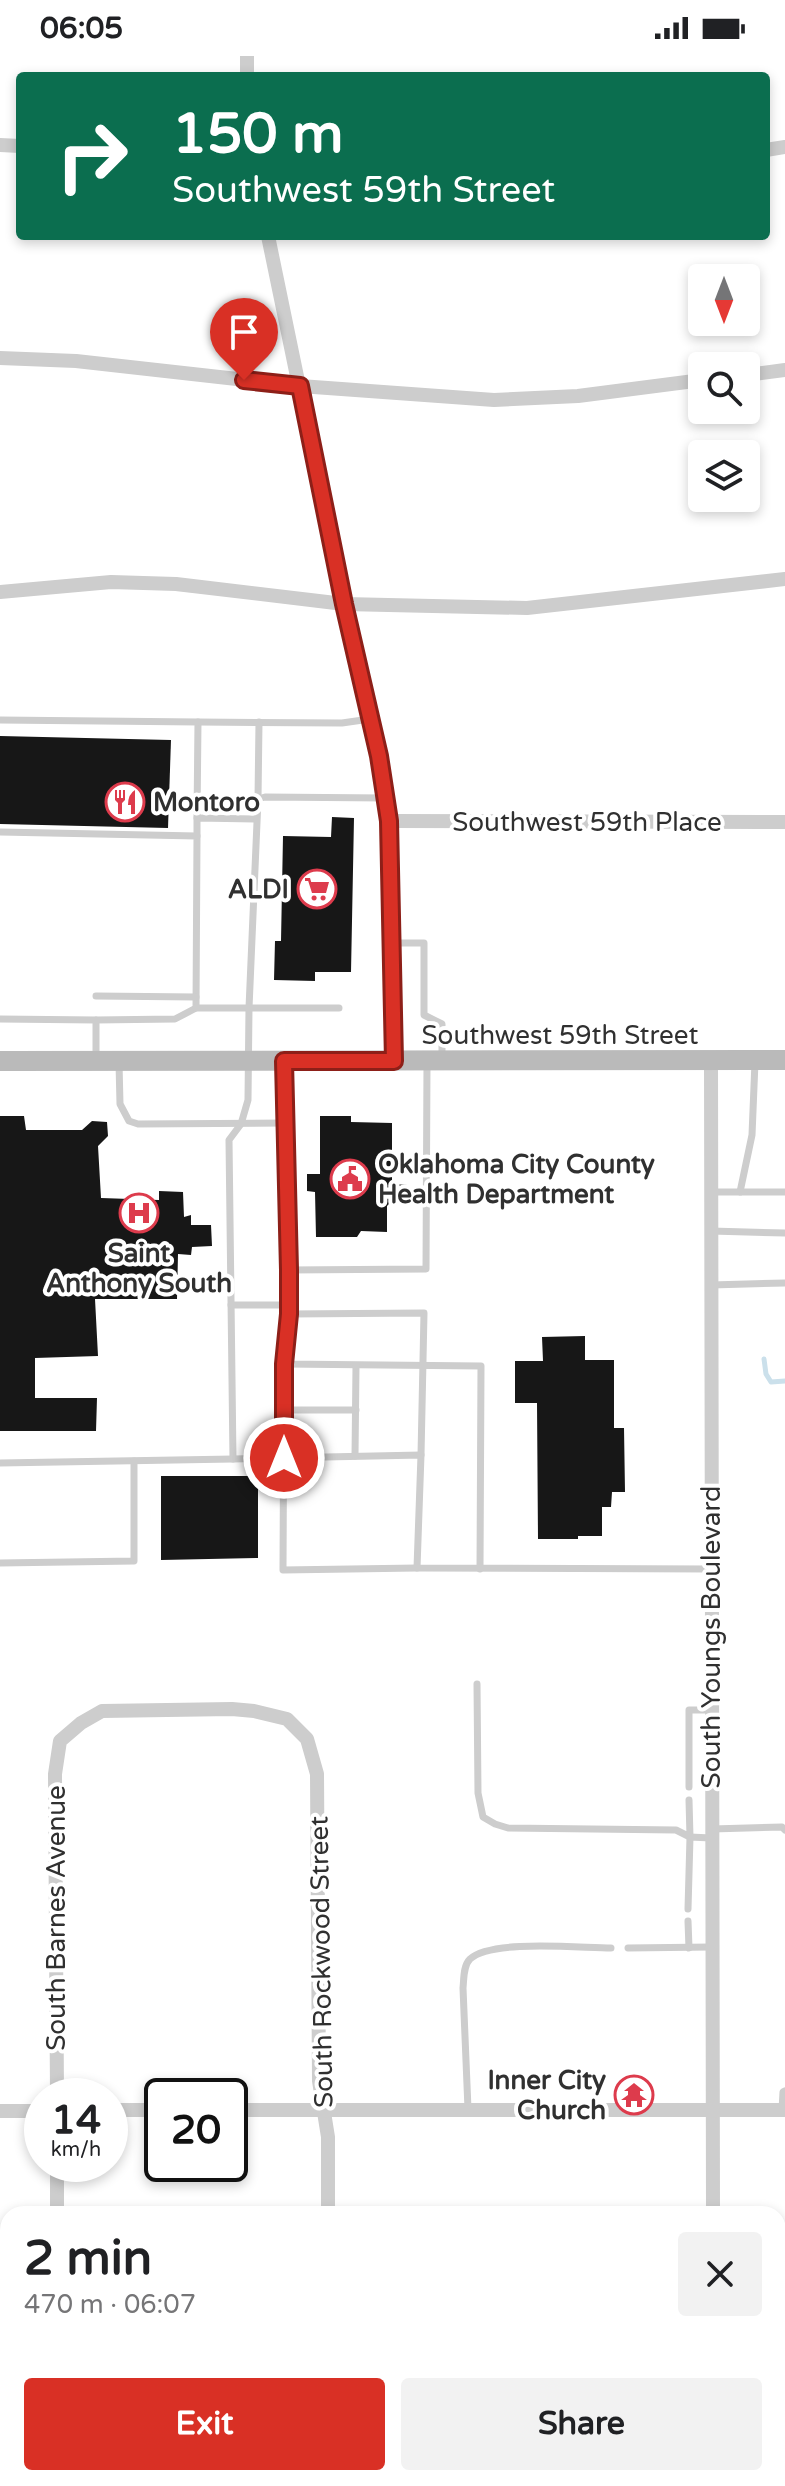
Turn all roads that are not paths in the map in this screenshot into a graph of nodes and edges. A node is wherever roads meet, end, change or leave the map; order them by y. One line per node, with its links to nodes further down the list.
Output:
1 (269, 240): 6 (street)
2 (0, 358): 6 (street)
3 (785, 370): 4 (street)
4 (760, 373)
5 (688, 382): 6 (street)
6 (300, 386): 9 (street)
7 (785, 579): 9 (street)
8 (0, 592): 9 (street)
9 (344, 604): 10 (street)
10 (370, 719): 13 (lane); 14 (street)
11 (0, 720): 12 (lane)
12 (198, 722): 13 (lane); 16 (lane)
13 (259, 722): 15 (lane)
14 (385, 798): 15 (lane); 18 (street)
15 (258, 799): 17 (lane)
16 (197, 818): 17 (lane); 21 (lane)
17 (255, 819): 26 (lane)
18 (389, 821): 19 (street, Southwest 59th Place); 22 (street)
19 (785, 822)
20 (0, 832): 21 (lane)
21 (197, 836): 24 (lane)
22 (391, 943): 37 (street); 38 (lane)
23 (96, 996): 24 (lane)
24 (196, 997): 25 (lane)
25 (196, 1008): 26 (lane); 29 (lane)
26 (249, 1008): 27 (lane); 35 (lane)
27 (339, 1008)
28 (0, 1019): 29 (lane)
29 (96, 1020): 33 (lane)
30 (755, 1060): 31 (main road, Southwest 59th Street); 39 (main road, Southwest 59th Street); 43 (lane)
31 (785, 1060)
32 (0, 1061): 33 (main road, Southwest 59th Street)
33 (96, 1061): 34 (main road, Southwest 59th Street)
34 (119, 1061): 35 (main road, Southwest 59th Street); 41 (lane)
35 (249, 1061): 36 (main road, Southwest 59th Street); 41 (lane)
36 (284, 1061): 37 (main road, Southwest 59th Street); 40 (lane)
37 (394, 1061): 38 (main road, Southwest 59th Street)
38 (434, 1061): 39 (main road, Southwest 59th Street); 47 (lane)
39 (711, 1061): 42 (street, South Youngs Boulevard)
40 (286, 1123): 41 (lane); 47 (lane)
41 (241, 1124): 50 (lane)
42 (711, 1192): 43 (lane); 45 (street, South Youngs Boulevard)
43 (740, 1192): 44 (lane)
44 (785, 1192)
45 (711, 1231): 46 (lane); 49 (street, South Youngs Boulevard)
46 (785, 1233)
47 (289, 1270): 51 (lane)
48 (785, 1283): 49 (lane)
49 (711, 1285): 66 (street, South Youngs Boulevard)
50 (231, 1305): 51 (lane); 60 (lane)
51 (288, 1309): 52 (lane); 53 (lane)
52 (284, 1364): 54 (lane); 55 (lane)
53 (422, 1365): 54 (lane); 57 (lane); 65 (lane)
54 (356, 1366): 56 (lane)
55 (284, 1410): 56 (lane); 59 (lane)
56 (356, 1410): 58 (lane)
57 (421, 1455): 58 (lane); 64 (lane)
58 (355, 1456): 59 (lane)
59 (284, 1458): 60 (lane); 64 (lane)
60 (233, 1459): 61 (lane)
61 (134, 1461): 62 (lane); 63 (lane)
62 (0, 1463)
63 (0, 1563)
64 (417, 1568): 65 (lane)
65 (480, 1569): 66 (lane)
66 (711, 1569): 68 (street, South Youngs Boulevard)
67 (477, 1684): 74 (lane)
68 (711, 1710): 70 (lane); 73 (street, South Youngs Boulevard)
69 (287, 1719): 81 (street, South Barnes Avenue); 86 (street, South Rockwood Street)
70 (689, 1787)
71 (689, 1800): 74 (lane)
72 (785, 1830): 73 (lane)
73 (711, 1833): 74 (lane); 77 (street, South Youngs Boulevard)
74 (690, 1837): 75 (lane)
75 (688, 1909)
76 (688, 1921): 80 (lane)
77 (711, 1947): 80 (lane); 84 (street, South Youngs Boulevard)
78 (611, 1948): 83 (lane)
79 (628, 1948): 80 (lane)
80 (689, 1948)
81 (57, 2078)
82 (785, 2091): 87 (lane)
83 (468, 2109): 84 (street); 86 (street)
84 (712, 2109): 87 (street); 93 (street, South Youngs Boulevard)
85 (248, 2110): 86 (street)
86 (323, 2110): 92 (street, South Rockwood Street)
87 (784, 2110)
88 (0, 2111): 89 (street)
89 (24, 2111)
90 (57, 2182): 91 (street)
91 (57, 2206)
92 (328, 2206)
93 (713, 2206)

